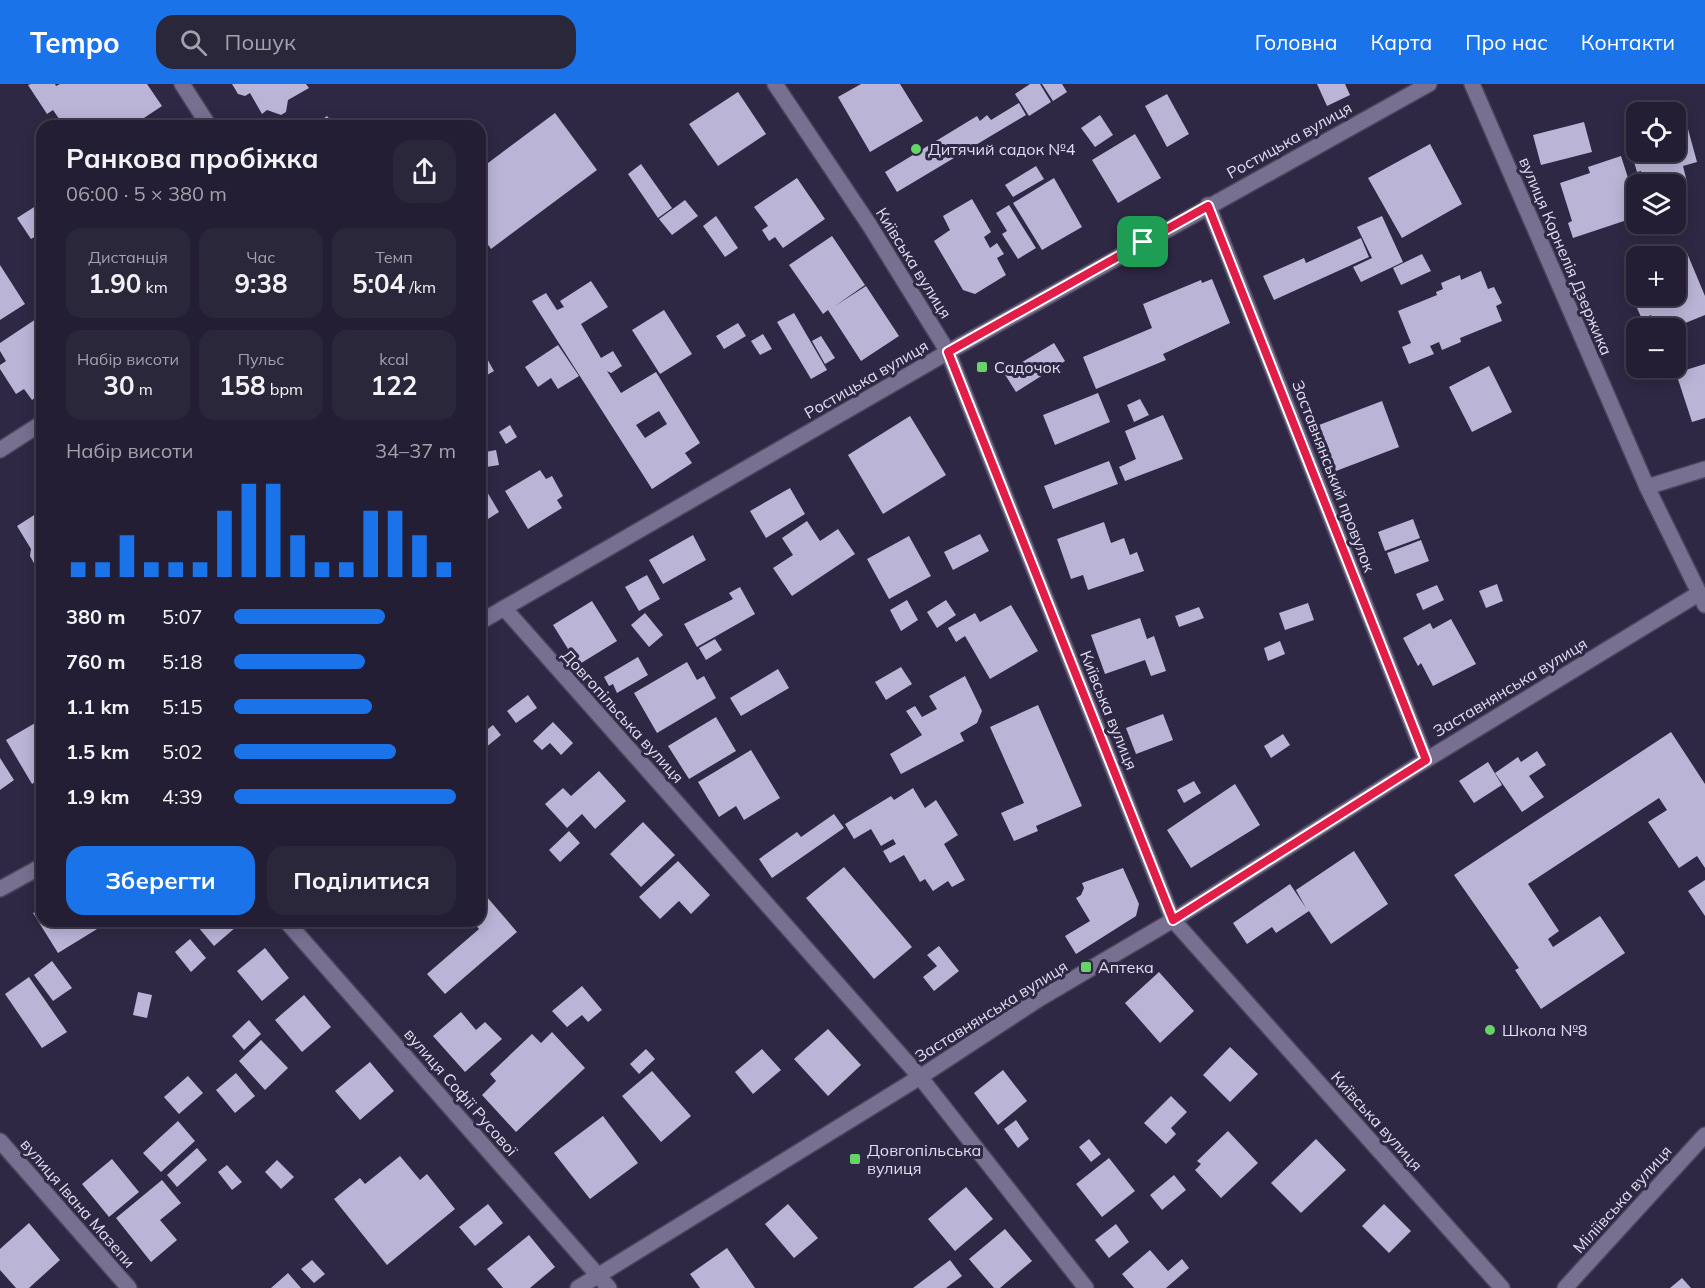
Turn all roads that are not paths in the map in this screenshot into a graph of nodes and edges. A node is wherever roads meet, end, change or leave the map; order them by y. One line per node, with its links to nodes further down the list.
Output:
1 (182, 84): 5 (street)
2 (1429, 84): 6 (street, Ростицька вулиця)
3 (1472, 84): 11 (street, вулиця Корнелія Дзержика)
4 (782, 86): 7 (street, Київська вулиця)
5 (205, 120)
6 (1208, 206): 7 (street, Ростицька вулиця); 15 (street, Заставнянський провулок)
7 (948, 352): 13 (street, Ростицька вулиця); 18 (street, Київська вулиця)
8 (36, 427): 9 (street)
9 (0, 450)
10 (1705, 468): 11 (street)
11 (1647, 488): 12 (street, вулиця Корнелія Дзержика)
12 (1702, 599): 15 (street, Заставнянська вулиця)
13 (504, 608): 14 (street, Ростицька вулиця); 20 (street, Довгопільська вулиця)
14 (486, 618)
15 (1426, 760): 18 (street, Заставнянська вулиця)
16 (36, 869): 17 (street)
17 (0, 889)
18 (1173, 920): 20 (street, Заставнянська вулиця); 28 (street, Київська вулиця)
19 (291, 927): 23 (street, вулиця Софії Русової)
20 (920, 1077): 23 (street, Заставнянська вулиця); 27 (street, Довгопільська вулиця)
21 (1705, 1135): 29 (street, Міліївська вулиця)
22 (0, 1141): 24 (street, вулиця Івана Мазепи)
23 (598, 1275): 25 (street, Заставнянська вулиця); 26 (street, вулиця Софії Русової)
24 (129, 1288)
25 (578, 1288)
26 (609, 1288)
27 (1086, 1288)
28 (1502, 1288)
29 (1565, 1288)

